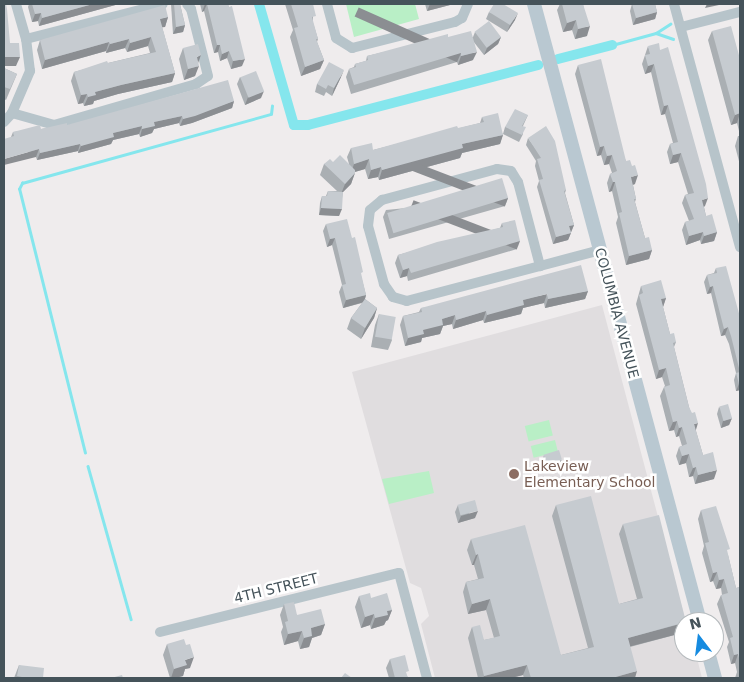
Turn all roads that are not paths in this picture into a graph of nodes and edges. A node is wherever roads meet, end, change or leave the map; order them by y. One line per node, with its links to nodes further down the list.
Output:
1 (16, 4): 10 (street)
2 (163, 4): 10 (street)
3 (187, 4): 11 (street)
4 (327, 4): 5 (street)
5 (468, 4)
6 (534, 4): 14 (street, COLUMBIA AVENUE)
7 (674, 4): 9 (street)
8 (740, 12): 9 (street)
9 (681, 28): 13 (street)
10 (26, 39): 11 (street)
11 (12, 113): 12 (street)
12 (4, 122)
13 (740, 248)
14 (600, 250): 15 (street); 16 (street, COLUMBIA AVENUE)
15 (540, 266): 15 (street)
16 (697, 612)
17 (160, 632): 19 (street, 4TH STREET)
18 (711, 662): 20 (street)
19 (427, 678)
20 (715, 678)

